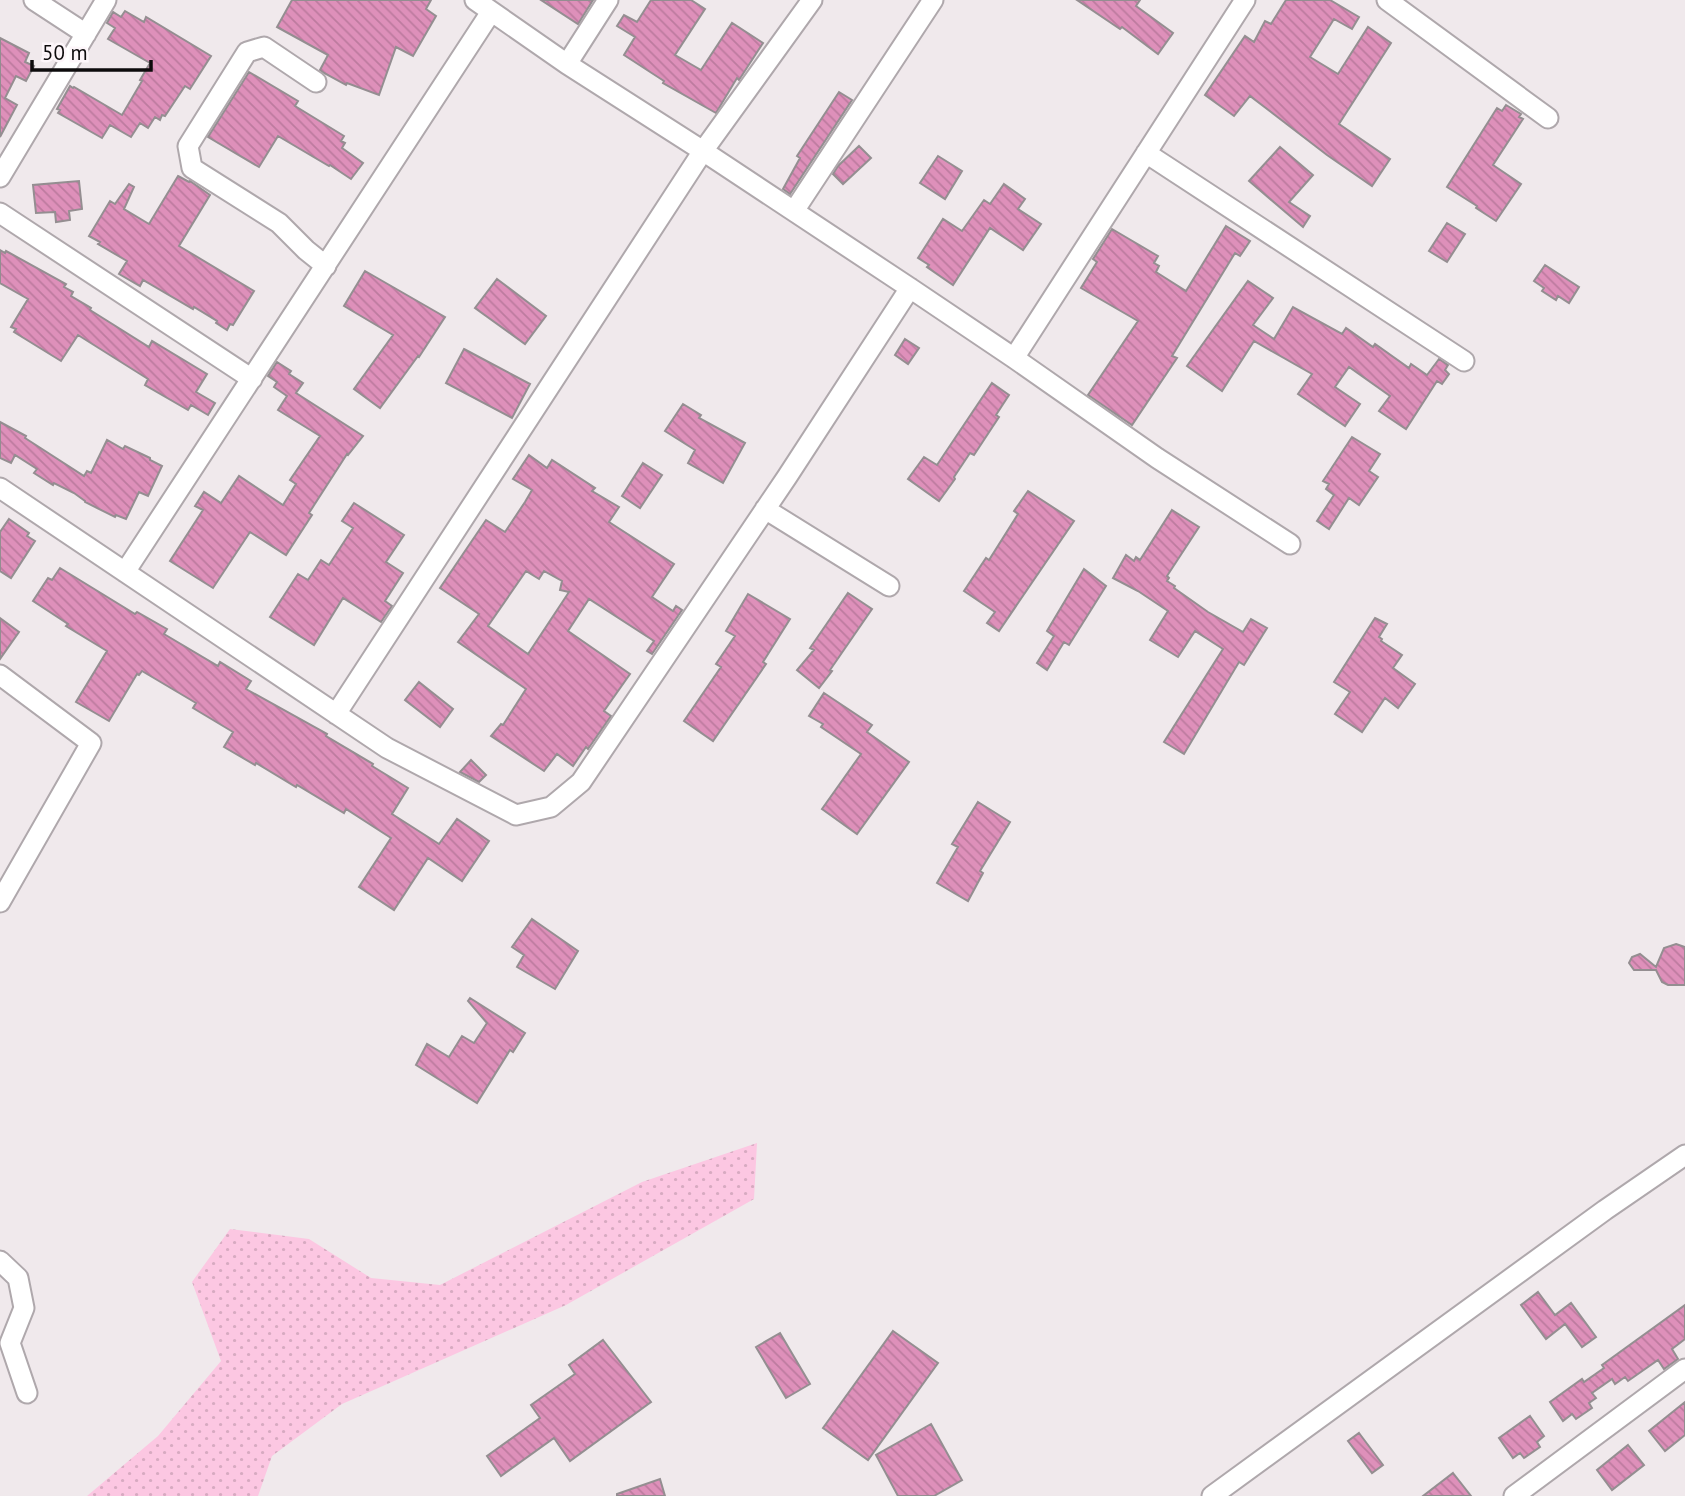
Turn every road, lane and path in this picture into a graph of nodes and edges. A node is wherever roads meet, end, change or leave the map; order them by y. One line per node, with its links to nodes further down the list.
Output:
1 (34, 0): 10 (street)
2 (106, 0): 10 (street)
3 (475, 0): 9 (street)
4 (608, 0): 11 (street)
5 (812, 0): 14 (street)
6 (933, 0): 17 (street)
7 (1245, 0): 15 (street)
8 (1387, 0): 13 (street)
9 (491, 12): 11 (street); 19 (street)
10 (86, 34): 16 (street)
11 (567, 64): 14 (street)
12 (316, 82): 19 (street)
13 (1548, 118)
14 (703, 151): 17 (street); 30 (street)
15 (1146, 153): 21 (street); 22 (street)
16 (0, 177)
17 (794, 211): 20 (street)
18 (0, 214): 23 (street)
19 (326, 266): 23 (street)
20 (910, 288): 21 (street); 25 (street)
21 (1014, 358): 26 (street)
22 (1464, 361)
23 (252, 379): 27 (street)
24 (0, 488): 27 (street)
25 (765, 509): 28 (street); 30 (street)
26 (1290, 544)
27 (125, 572): 30 (street)
28 (888, 586)
29 (0, 675): 31 (street)
30 (336, 714)
31 (0, 902)
32 (1685, 1154): 36 (street)
33 (0, 1261): 35 (street)
34 (1685, 1370): 37 (street)
35 (27, 1393)
36 (1212, 1496)
37 (1514, 1496)

